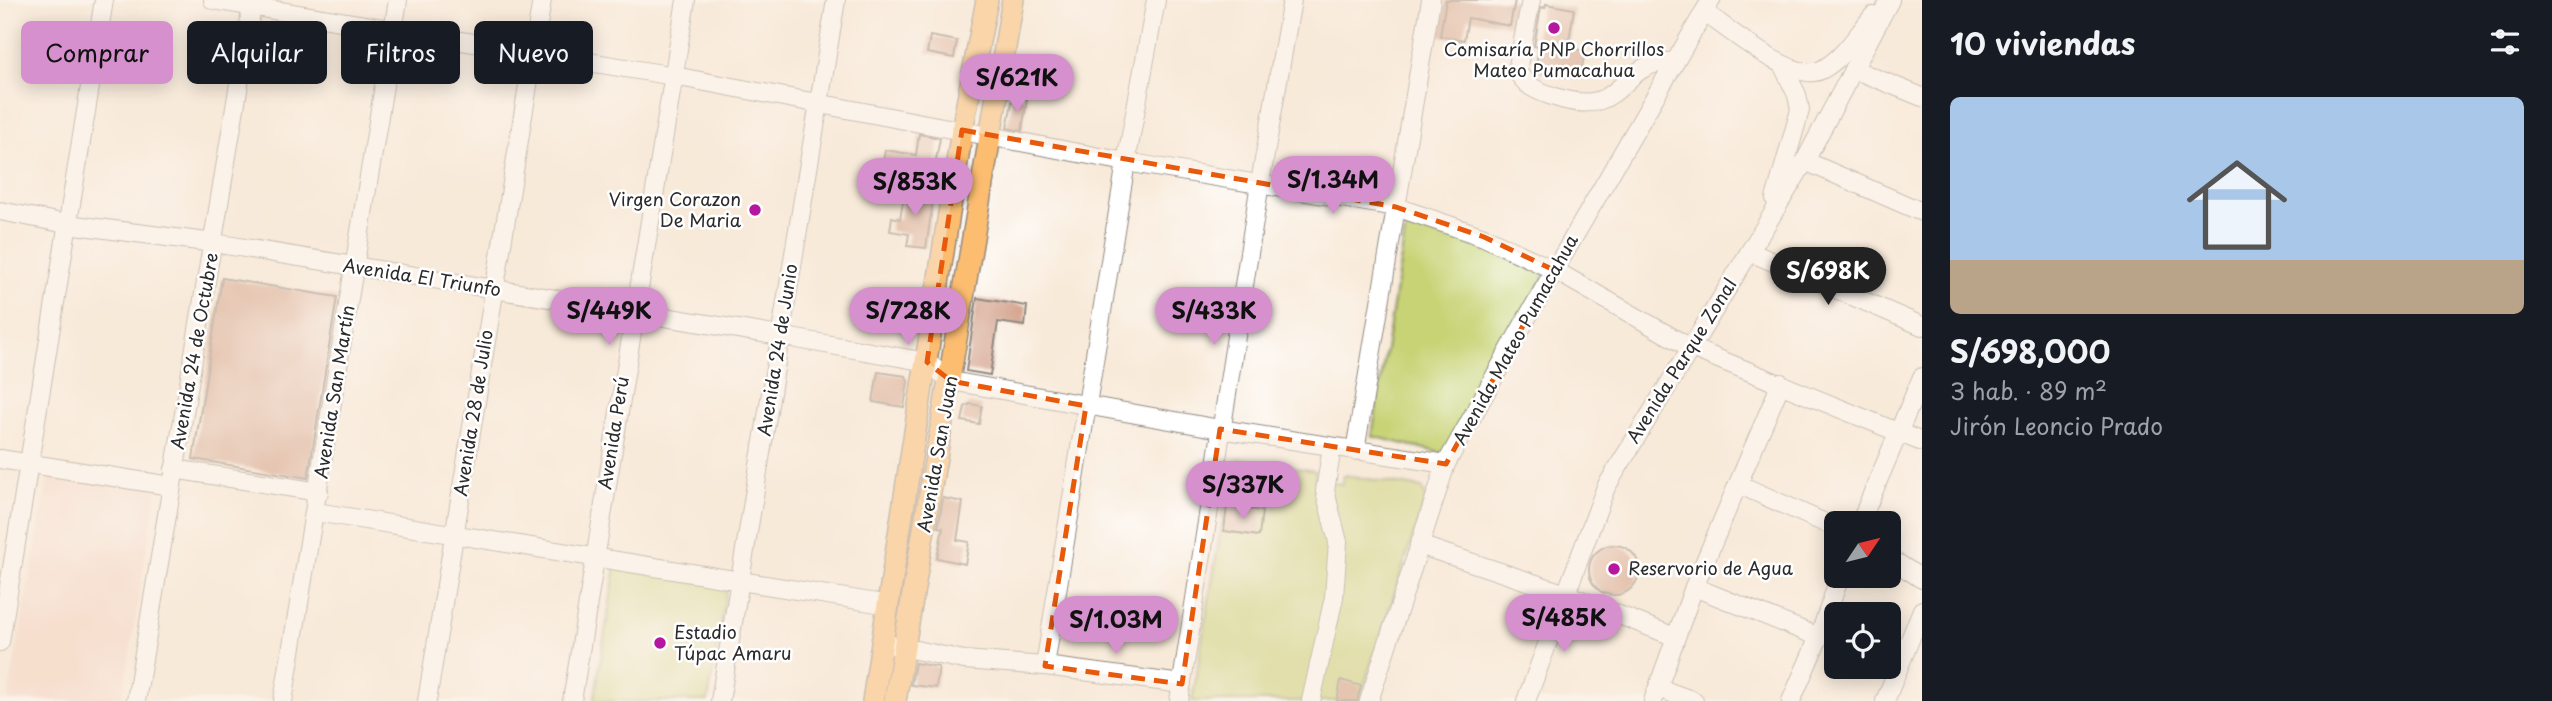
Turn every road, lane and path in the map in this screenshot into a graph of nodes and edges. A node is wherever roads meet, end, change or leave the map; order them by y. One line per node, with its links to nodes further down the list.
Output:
1 (104, 0): 36 (street)
2 (213, 0): 14 (street)
3 (398, 0): 17 (street, Avenida San Martín)
4 (542, 0): 18 (street, Avenida 28 de Julio)
5 (686, 0): 23 (street, Avenida Perú)
6 (836, 0): 27 (street, Avenida 24 de Junio)
7 (987, 0): 28 (main road, Avenida San Juan)
8 (1013, 0): 29 (main road, Avenida San Juan)
9 (1156, 0): 31 (street)
10 (1292, 0): 32 (street)
11 (1431, 0): 33 (street)
12 (1531, 0): 19 (street)
13 (1889, 0): 21 (street); 22 (street, Avenida Parque Zonal)
14 (252, 3): 16 (street); 38 (street, Avenida 24 de Octubre)
15 (1708, 4): 19 (street, Avenida Mateo Pumacahua); 21 (street)
16 (350, 21)
17 (395, 21)
18 (538, 21)
19 (1675, 62): 41 (street, Avenida Mateo Pumacahua)
20 (593, 63): 23 (street)
21 (1783, 66): 37 (street)
22 (1853, 69): 26 (street); 30 (street, Avenida Parque Zonal)
23 (674, 76): 27 (street); 43 (street, Avenida Perú)
24 (385, 84): 40 (street, Avenida San Martín)
25 (528, 84): 42 (street, Avenida 28 de Julio)
26 (1922, 97)
27 (818, 104): 28 (street); 45 (street, Avenida 24 de Junio)
28 (962, 130): 29 (street); 47 (main road, Avenida San Juan)
29 (991, 135): 31 (street); 49 (main road, Avenida San Juan)
30 (1805, 161): 35 (street); 37 (street, Avenida Parque Zonal)
31 (1126, 162): 32 (street); 51 (street)
32 (1260, 183): 33 (street); 52 (street)
33 (1395, 207): 41 (street); 56 (street)
34 (0, 211): 36 (street, Avenida El Triunfo)
35 (1922, 212)
36 (67, 224): 38 (street, Avenida El Triunfo); 58 (street)
37 (1766, 228): 39 (street, Avenida Parque Zonal)
38 (215, 243): 40 (street, Avenida El Triunfo); 60 (street, Avenida 24 de Octubre)
39 (1750, 252): 44 (street); 46 (street, Avenida Parque Zonal)
40 (355, 267): 42 (street, Avenida El Triunfo); 62 (street, Avenida San Martín)
41 (1554, 270): 46 (street); 59 (street, Avenida Mateo Pumacahua)
42 (495, 290): 43 (street, Avenida El Triunfo); 66 (street, Avenida 28 de Julio)
43 (634, 313): 45 (street, Avenida El Triunfo); 68 (street, Avenida Perú)
44 (1922, 326)
45 (780, 336): 47 (street, Avenida El Triunfo); 71 (street, Avenida 24 de Junio)
46 (1689, 347): 50 (street); 74 (street, Avenida Parque Zonal)
47 (927, 362): 49 (street); 75 (main road, Avenida San Juan)
48 (1922, 377): 53 (street)
49 (951, 381): 51 (street); 81 (main road, Avenida San Juan)
50 (1781, 383): 53 (street); 61 (street)
51 (1086, 406): 52 (street); 82 (street)
52 (1220, 429): 55 (street); 83 (street)
53 (1899, 433): 54 (street); 63 (street)
54 (1922, 442)
55 (1332, 447): 56 (street); 92 (street)
56 (1355, 450): 59 (street)
57 (0, 458): 58 (street)
58 (31, 463): 60 (street); 79 (street)
59 (1446, 464): 67 (street, Avenida Mateo Pumacahua)
60 (173, 477): 62 (street); 85 (street, Avenida 24 de Octubre)
61 (1738, 484): 65 (street); 72 (street)
62 (319, 492): 64 (street, Avenida San Martín)
63 (1865, 511)
64 (316, 512): 66 (street); 86 (street, Avenida San Martín)
65 (1824, 523)
66 (454, 534): 68 (street); 87 (street, Avenida 28 de Julio)
67 (1419, 545): 74 (street); 93 (street, Avenida Mateo Pumacahua)
68 (594, 557): 71 (street); 88 (street, Avenida Perú)
69 (1901, 565): 70 (street)
70 (1922, 579)
71 (739, 580): 75 (street); 89 (street, Avenida 24 de Junio)
72 (1694, 587): 77 (street); 78 (street)
73 (1836, 588): 78 (street)
74 (1566, 594): 77 (street); 94 (street, Avenida Parque Zonal)
75 (889, 605): 80 (main road, Avenida San Juan)
76 (1922, 610): 97 (street)
77 (1675, 637): 84 (street)
78 (1819, 637): 96 (street)
79 (0, 642)
80 (883, 643): 81 (street); 90 (main road, Avenida San Juan)
81 (905, 647): 82 (street); 91 (main road, Avenida San Juan)
82 (1045, 666): 83 (street)
83 (1180, 693)
84 (1655, 694): 95 (street)
85 (136, 701)
86 (283, 701)
87 (427, 701)
88 (572, 701)
89 (720, 701)
90 (873, 701)
91 (895, 701)
92 (1311, 701)
93 (1369, 701)
94 (1526, 701)
95 (1694, 701)
96 (1791, 701)
97 (1885, 701)

